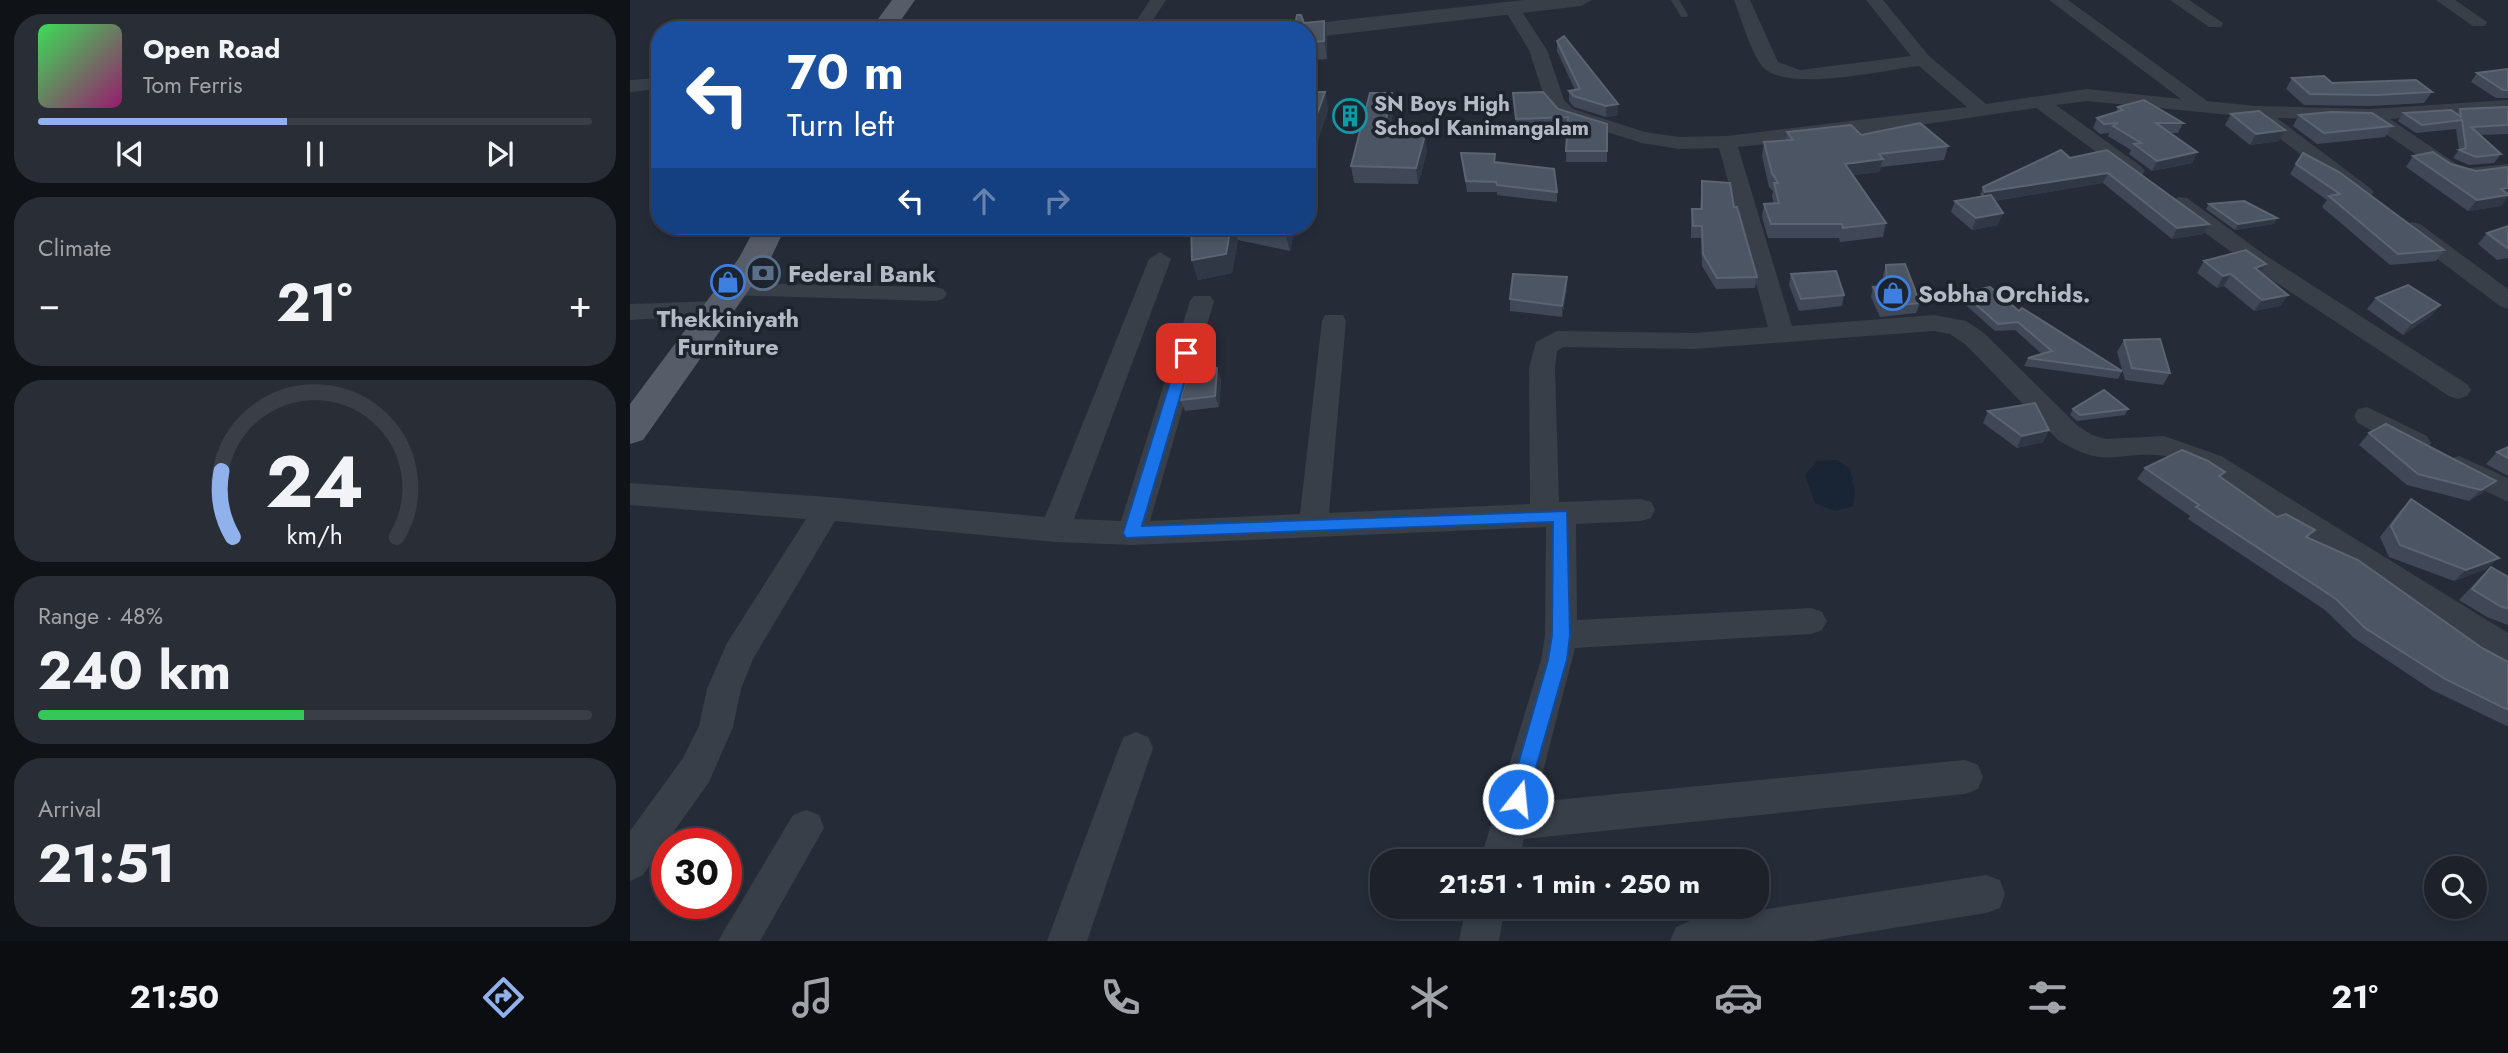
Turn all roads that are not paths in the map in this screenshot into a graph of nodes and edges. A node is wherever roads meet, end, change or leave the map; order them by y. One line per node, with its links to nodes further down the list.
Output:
1 (904, 0): 13 (main road)
2 (1158, 0): 14 (street)
3 (1581, 0): 11 (street)
4 (1675, 0): 12 (lane)
5 (1742, 0): 18 (street)
6 (1874, 0): 18 (street)
7 (2057, 0): 22 (street)
8 (2178, 0): 16 (street)
9 (2444, 0): 15 (street)
10 (1474, 6): 11 (street); 17 (street)
11 (1511, 7): 27 (street)
12 (1684, 15)
13 (889, 21)
14 (1145, 21)
15 (2479, 22)
16 (2216, 23)
17 (1316, 30)
18 (1923, 60): 24 (street)
19 (651, 84): 20 (street)
20 (630, 86)
21 (2038, 101): 22 (street); 24 (street); 40 (street)
22 (2202, 105): 25 (street)
23 (2508, 106): 26 (street)
24 (1981, 109): 27 (street)
25 (2256, 112): 26 (street); 29 (street)
26 (2370, 115): 28 (street)
27 (1727, 142): 39 (street)
28 (2508, 170)
29 (2378, 203)
30 (2398, 218): 33 (street)
31 (766, 235): 35 (main road)
32 (1160, 259): 49 (street)
33 (2502, 291)
34 (935, 294): 35 (street)
35 (725, 299): 37 (street); 42 (main road)
36 (1202, 301): 50 (street)
37 (630, 312)
38 (1334, 321): 48 (street)
39 (1782, 335): 47 (street); 53 (street)
40 (2458, 390)
41 (2367, 416): 43 (street)
42 (630, 431)
43 (2508, 491)
44 (630, 494): 45 (street)
45 (828, 508): 49 (street); 59 (street)
46 (1641, 510): 47 (street)
47 (1553, 516): 48 (street); 52 (street)
48 (1313, 526): 50 (street)
49 (1055, 530): 50 (street)
50 (1132, 533)
51 (1811, 621): 52 (street)
52 (1561, 635): 56 (street)
53 (2508, 648)
54 (1136, 748): 63 (street)
55 (1965, 777): 56 (street)
56 (1511, 822): 58 (street)
57 (806, 828): 62 (street)
58 (1503, 849)
59 (630, 862)
60 (1986, 894): 65 (street)
61 (1483, 919): 64 (street)
62 (738, 941)
63 (1067, 941)
64 (1479, 941)
65 (1690, 941)

